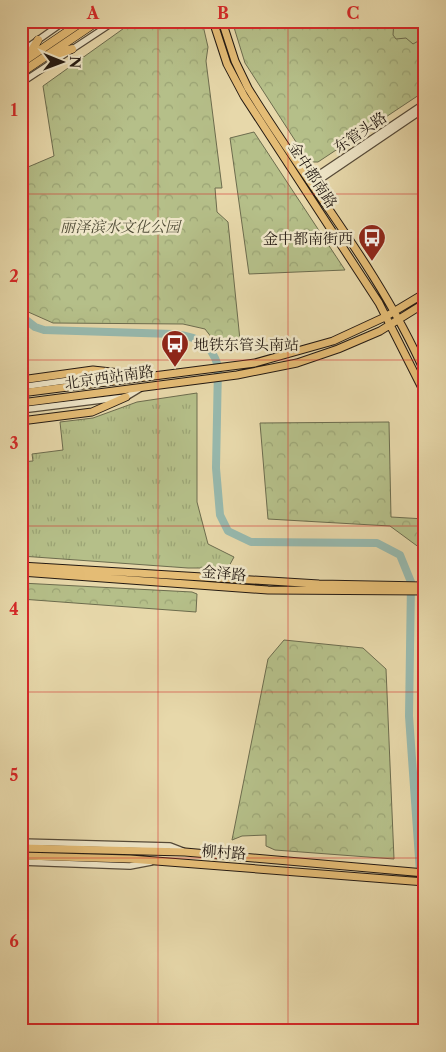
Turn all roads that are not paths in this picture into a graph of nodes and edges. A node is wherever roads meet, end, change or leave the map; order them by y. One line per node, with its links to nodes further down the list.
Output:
1 (65, 21): 8 (street)
2 (83, 21): 7 (highway)
3 (98, 21): 7 (highway)
4 (115, 21): 9 (street)
5 (213, 21): 20 (main road, 金中都南路)
6 (222, 21): 17 (main road, 金中都南路)
7 (70, 35): 11 (highway); 12 (highway)
8 (38, 40): 10 (street); 12 (highway)
9 (72, 50): 11 (highway); 14 (street)
10 (21, 52)
11 (44, 58): 13 (highway)
12 (23, 62)
13 (21, 73)
14 (21, 83)
15 (425, 103): 17 (street, 东管头路)
16 (425, 108): 17 (street, 东管头路)
17 (311, 183): 20 (main road, 金中都南路)
18 (425, 293): 20 (main road, 北京西站南路)
19 (425, 303): 21 (main road, 北京西站南路)
20 (390, 314): 21 (main road, 金中都南路); 22 (main road, 金中都南路); 25 (main road, 北京西站南路)
21 (398, 320): 22 (main road, 北京西站南路); 24 (main road, 金中都南路)
22 (391, 325): 27 (main road, 北京西站南路); 30 (main road, 金中都南路)
23 (120, 373): 25 (street); 26 (main road); 28 (street)
24 (425, 373)
25 (144, 378): 29 (main road, 北京西站南路)
26 (21, 380)
27 (145, 386): 31 (street); 32 (main road, 北京西站南路)
28 (21, 388)
29 (21, 393)
30 (425, 394)
31 (126, 397): 33 (street); 34 (main road)
32 (21, 403)
33 (21, 410)
34 (21, 421)
35 (21, 566): 37 (main road, 金泽路)
36 (21, 572): 37 (main road, 金泽路)
37 (396, 588): 38 (main road, 金泽路)
38 (424, 589)
39 (21, 842): 41 (street)
40 (21, 848): 41 (main road, 柳村路)
41 (185, 852): 45 (main road, 柳村路)
42 (21, 856): 44 (main road, 柳村路)
43 (21, 862): 44 (street)
44 (153, 862): 46 (main road, 柳村路)
45 (425, 874)
46 (425, 882)

